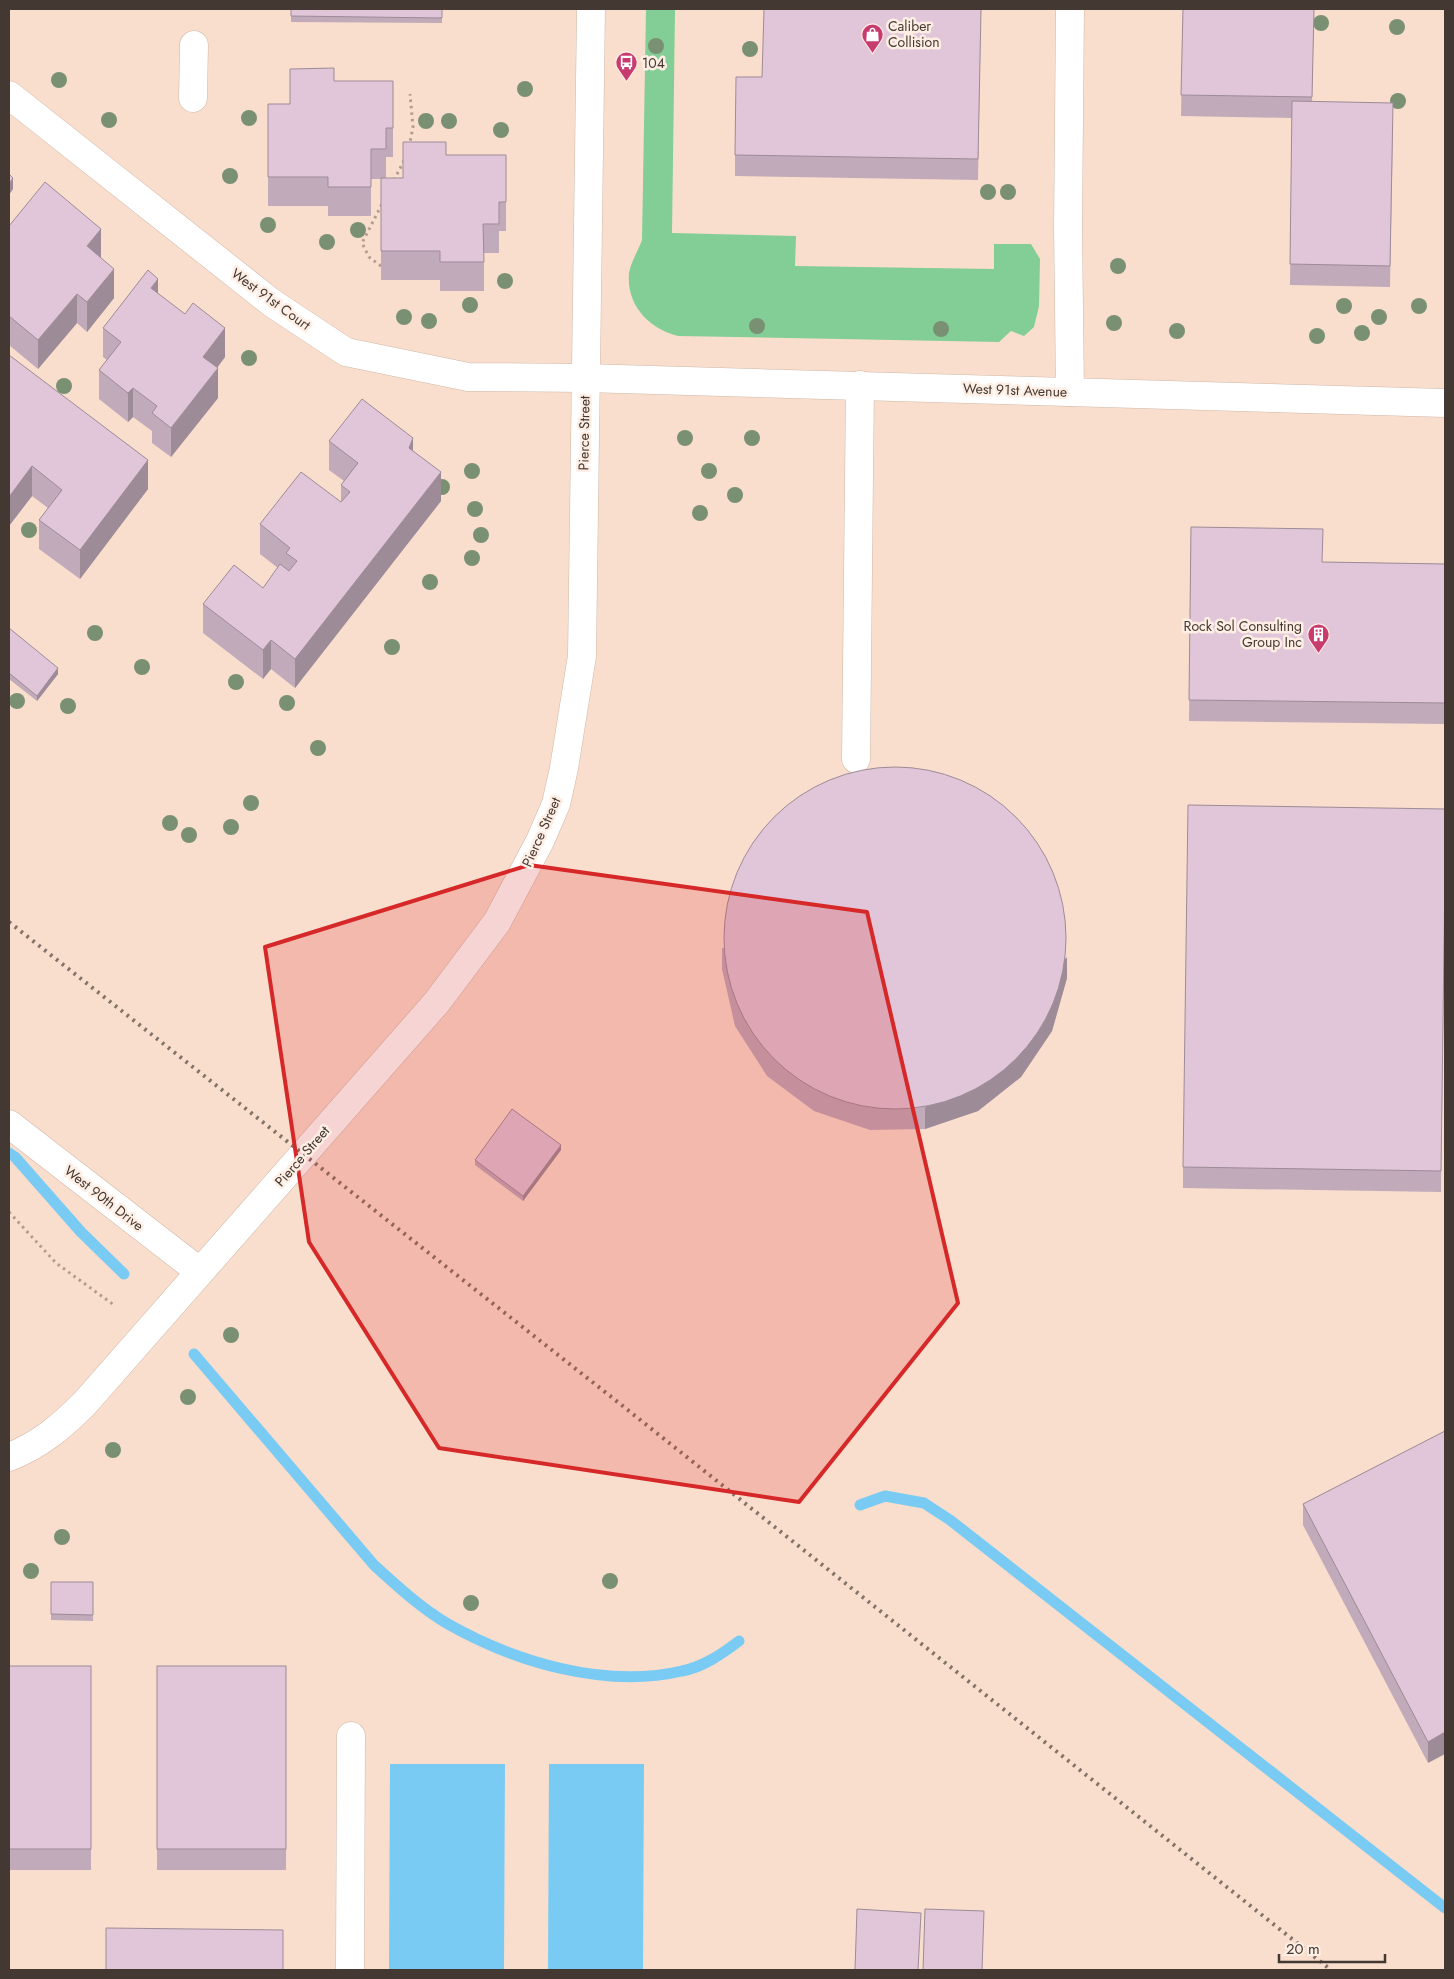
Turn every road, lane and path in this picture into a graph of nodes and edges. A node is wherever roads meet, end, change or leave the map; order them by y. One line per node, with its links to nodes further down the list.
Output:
1 (590, 9): 10 (street, Pierce Street)
2 (1070, 9): 12 (street)
3 (194, 44): 6 (street)
4 (410, 94): 7 (path)
5 (9, 95): 10 (street, West 91st Court)
6 (193, 98)
7 (390, 187)
8 (383, 202): 9 (path)
9 (380, 266)
10 (585, 378): 11 (street, West 91st Avenue); 17 (street, Pierce Street)
11 (860, 385): 12 (street, West 91st Avenue); 14 (street)
12 (1070, 392): 13 (street, West 91st Avenue)
13 (1445, 403)
14 (856, 759)
15 (9, 1124): 17 (street, West 90th Drive)
16 (9, 1212): 18 (path)
17 (200, 1272): 19 (street, Pierce Street)
18 (114, 1305)
19 (9, 1458)
20 (351, 1736): 21 (street)
21 (350, 1970)

